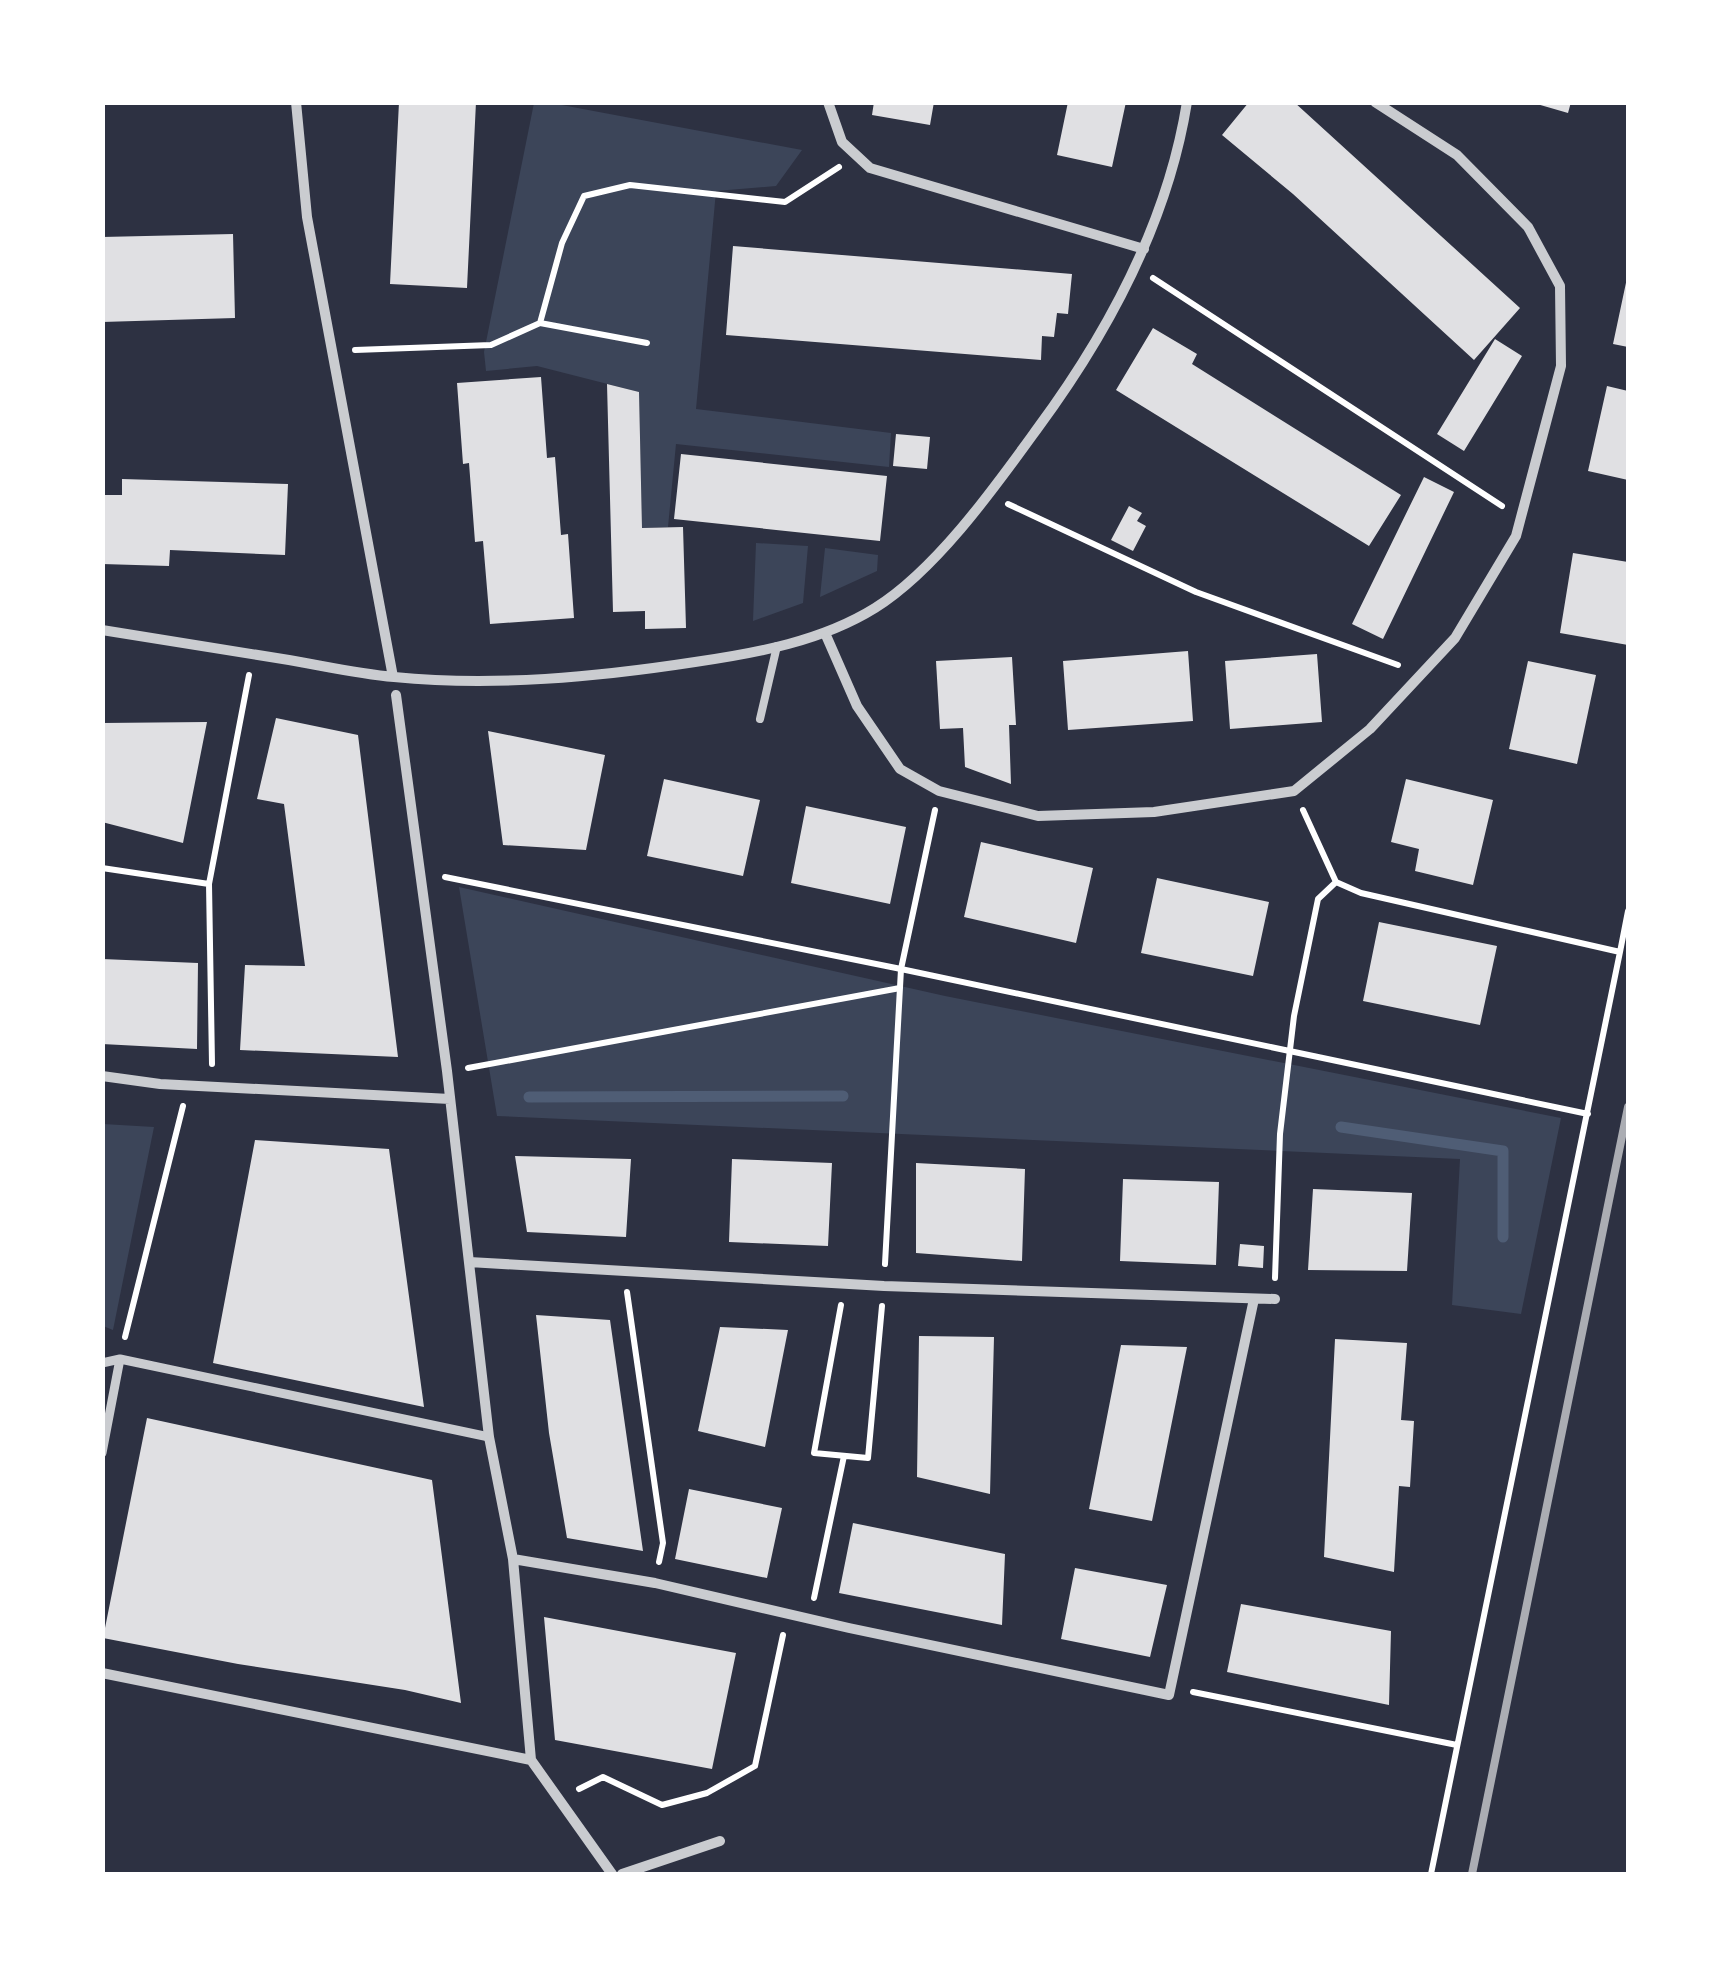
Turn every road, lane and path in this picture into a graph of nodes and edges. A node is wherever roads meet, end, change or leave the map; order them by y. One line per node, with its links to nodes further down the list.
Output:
1 (296, 102): 10 (street)
2 (828, 102): 5 (street)
3 (1186, 102): 6 (street)
4 (1375, 102): 12 (street)
5 (855, 156): 6 (street); 8 (path)
6 (1144, 249): 7 (street)
7 (1135, 266): 11 (street); 12 (path)
8 (540, 323): 9 (path); 10 (path)
9 (647, 343)
10 (334, 351): 18 (street)
11 (988, 495): 14 (street); 17 (path)
12 (1521, 518): 17 (street)
13 (102, 630): 16 (street)
14 (826, 633): 15 (street); 21 (street)
15 (777, 646): 18 (street); 20 (lane)
16 (254, 654): 18 (street); 26 (path)
17 (1422, 673): 22 (street)
18 (394, 677)
19 (396, 695): 24 (street)
20 (760, 719)
21 (939, 791): 22 (street); 29 (path)
22 (1294, 791): 25 (path)
23 (102, 868): 26 (path)
24 (420, 872): 29 (path); 32 (street)
25 (1336, 882): 28 (path); 31 (path)
26 (209, 884): 35 (path)
27 (1628, 911): 28 (path)
28 (1620, 952): 37 (path)
29 (901, 969): 30 (path); 31 (path)
30 (900, 988): 32 (path); 41 (path)
31 (1290, 1052): 37 (path); 43 (path)
32 (447, 1072): 36 (street)
33 (102, 1076): 34 (street)
34 (188, 1086): 35 (street); 44 (path)
35 (212, 1087): 36 (street)
36 (450, 1098): 38 (street)
37 (1588, 1114): 55 (path)
38 (470, 1262): 39 (street); 46 (street)
39 (624, 1271): 40 (street); 50 (path)
40 (845, 1284): 41 (street); 48 (path)
41 (884, 1286): 42 (street); 48 (path)
42 (1254, 1299): 43 (street); 54 (street)
43 (1274, 1300)
44 (120, 1358): 45 (street); 46 (street); 47 (street)
45 (102, 1363)
46 (489, 1436): 49 (street)
47 (102, 1453)
48 (844, 1456): 52 (path)
49 (513, 1559): 50 (street); 56 (street)
50 (655, 1583): 51 (street)
51 (788, 1614): 52 (street); 57 (path)
52 (810, 1619): 54 (street)
53 (102, 1673): 56 (street)
54 (1171, 1688): 55 (path)
55 (1457, 1745): 61 (path)
56 (531, 1760): 57 (street)
57 (556, 1800): 59 (street)
58 (720, 1840): 60 (street)
59 (612, 1874)
60 (622, 1874)
61 (1431, 1874)

